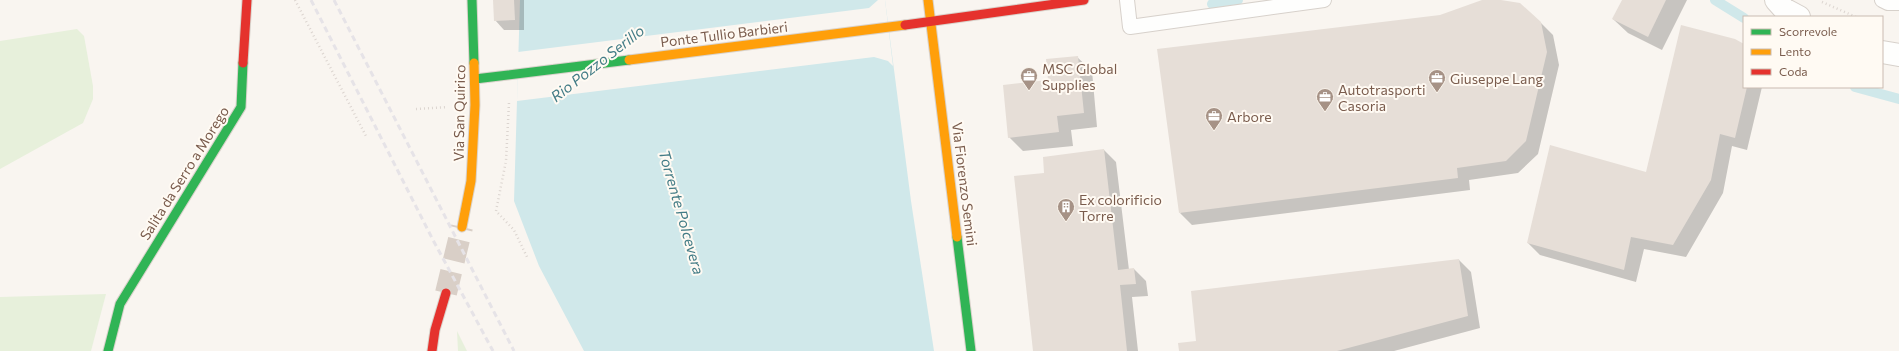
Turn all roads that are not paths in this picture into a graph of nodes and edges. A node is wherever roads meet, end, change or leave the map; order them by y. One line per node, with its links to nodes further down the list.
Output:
1 (248, 0): 17 (main road, Salita da Serro a Morego)
2 (472, 0): 14 (main road, Via San Quirico)
3 (928, 0): 11 (main road, Via Fiorenzo Semini)
4 (1084, 0): 11 (main road, Ponte Tullio Barbieri)
5 (1127, 0): 6 (lane)
6 (1324, 0)
7 (1776, 0): 10 (street)
8 (1882, 0): 9 (lane)
9 (1899, 3)
10 (1797, 16)
11 (930, 20): 14 (main road, Ponte Tullio Barbieri); 19 (main road, Via Fiorenzo Semini)
12 (1883, 52): 13 (street)
13 (1899, 55)
14 (475, 80): 15 (main road, Via San Quirico)
15 (462, 227)
16 (446, 293): 18 (main road)
17 (108, 351)
18 (432, 351)
19 (971, 351)

